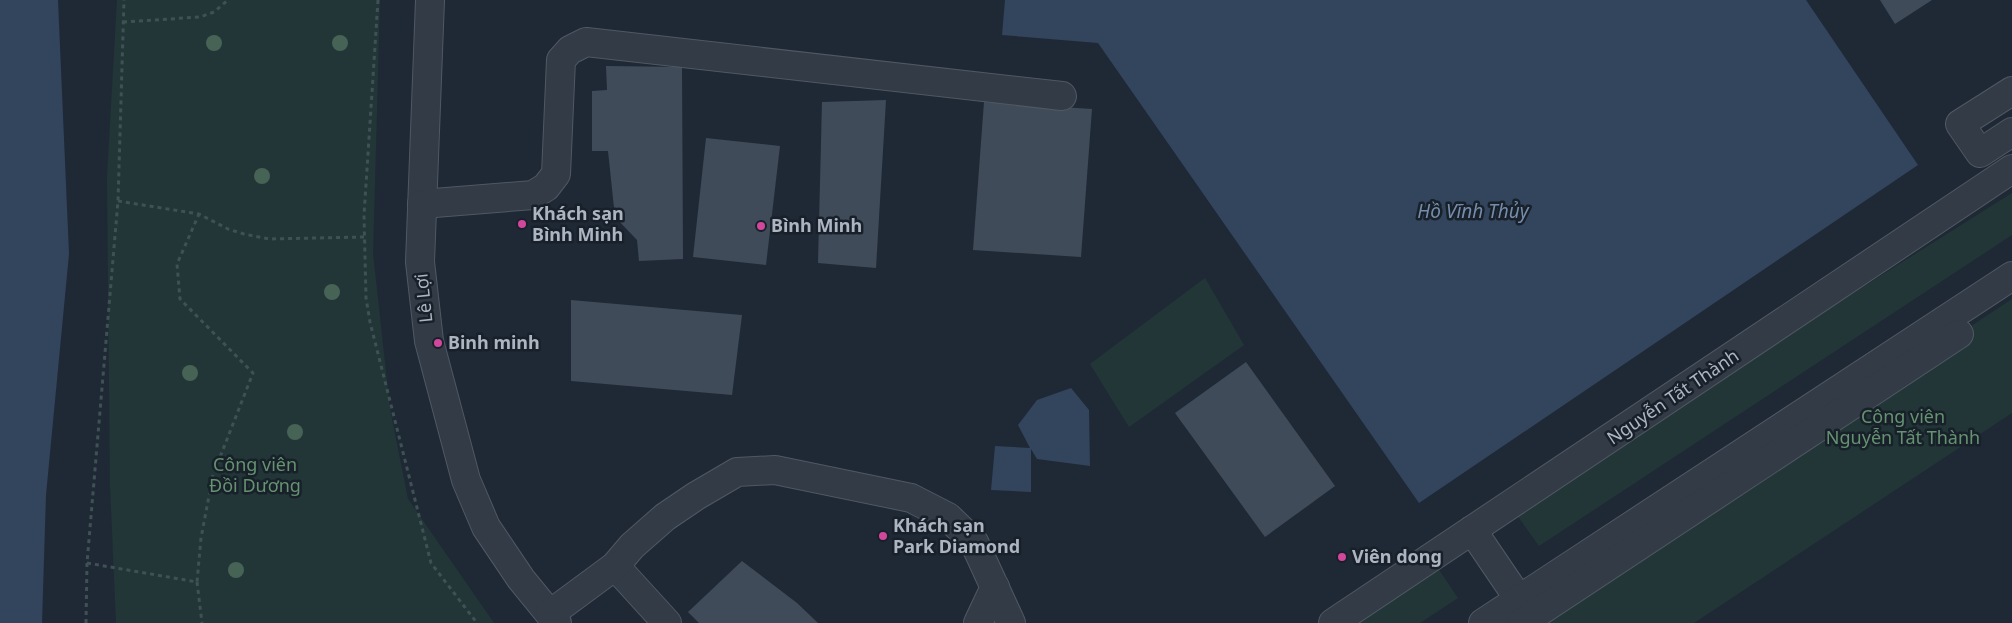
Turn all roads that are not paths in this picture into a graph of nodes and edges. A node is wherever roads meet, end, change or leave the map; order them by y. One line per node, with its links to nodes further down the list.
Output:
1 (430, 0): 6 (street, Lê Lợi)
2 (2012, 91): 4 (street)
3 (1062, 96): 6 (street)
4 (2012, 132)
5 (2012, 169): 9 (street, Nguyễn Tất Thành)
6 (422, 204): 13 (street, Lê Lợi)
7 (2012, 276): 12 (street)
8 (2012, 298): 12 (street)
9 (1472, 530): 12 (street); 17 (street, Nguyễn Tất Thành)
10 (615, 566): 11 (street); 13 (street); 14 (street)
11 (995, 587): 15 (street); 16 (street)
12 (1527, 616): 18 (street)
13 (553, 619)
14 (667, 623)
15 (978, 623)
16 (1012, 623)
17 (1333, 623)
18 (1483, 623)

